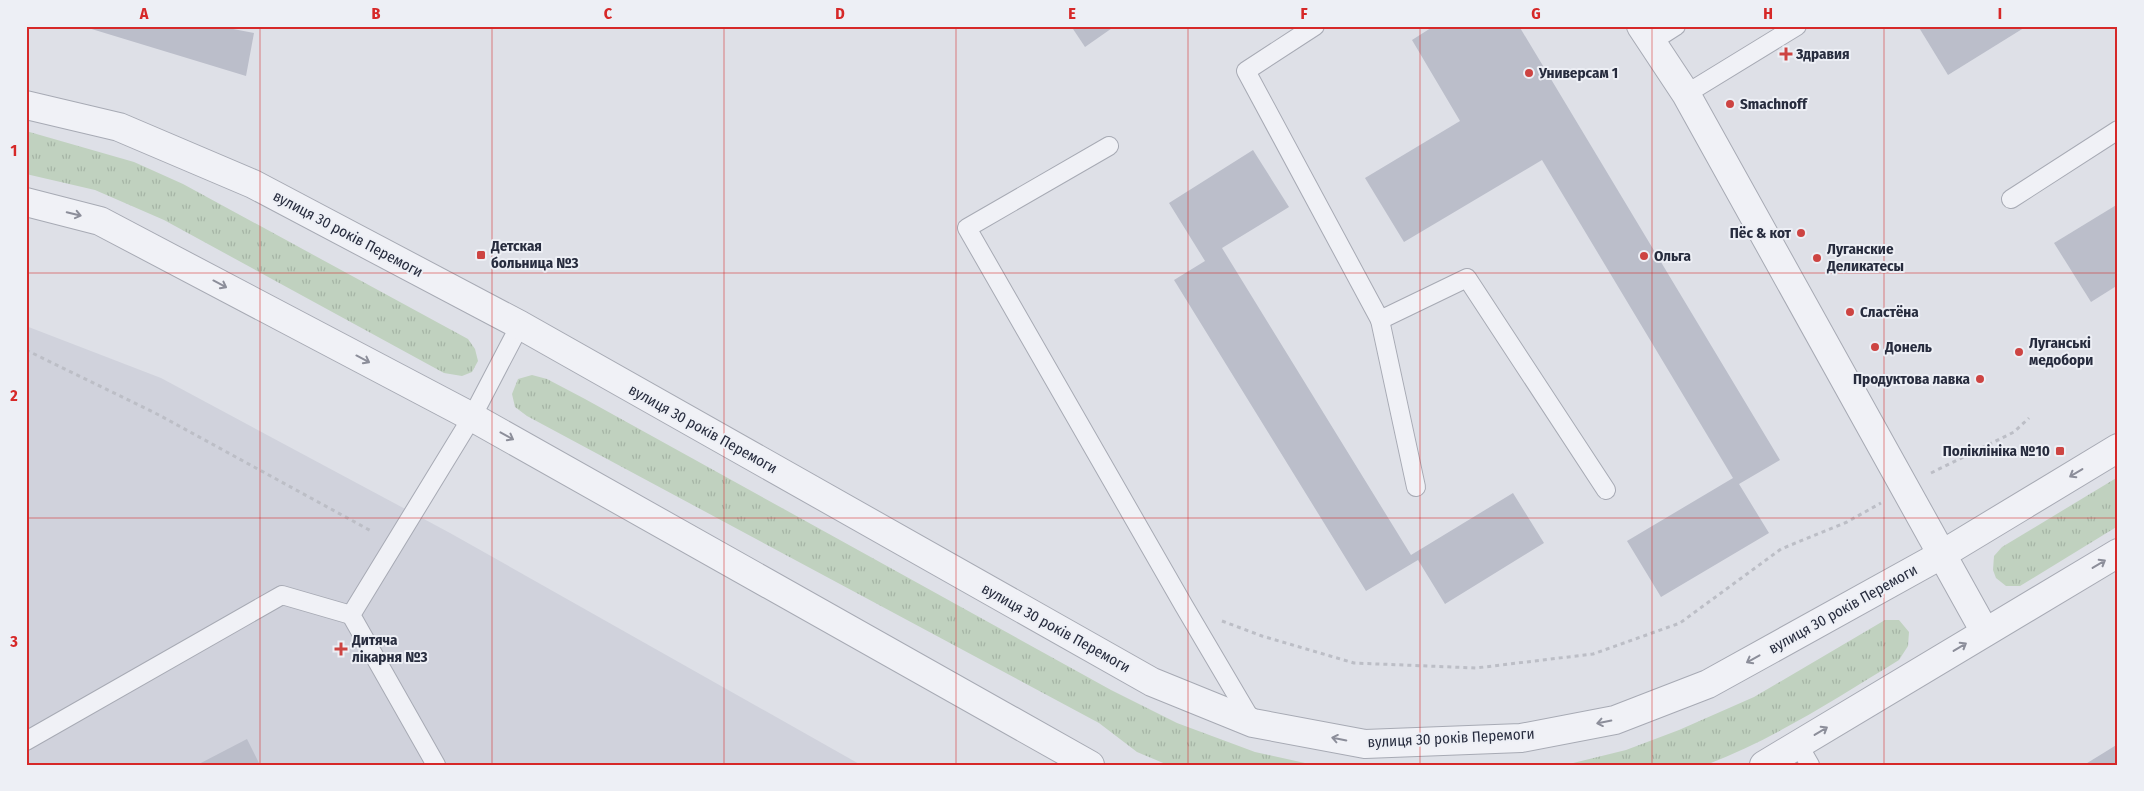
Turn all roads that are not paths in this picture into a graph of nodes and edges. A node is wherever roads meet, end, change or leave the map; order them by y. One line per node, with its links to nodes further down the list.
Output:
1 (1315, 26): 11 (lane)
2 (1676, 26): 4 (lane)
3 (1797, 26): 5 (lane)
4 (1646, 34): 5 (street)
5 (1686, 94): 18 (street)
6 (26, 105): 12 (street, вулиця 30 років Перемоги)
7 (2118, 130): 9 (lane)
8 (1109, 146): 21 (lane)
9 (2011, 199)
10 (26, 202): 13 (street, one-way to 13)
11 (1380, 320): 15 (lane); 16 (lane)
12 (520, 325): 13 (lane); 21 (street, вулиця 30 років Перемоги)
13 (472, 417): 19 (lane); 25 (street, one-way to 25)
14 (2118, 448): 18 (street, вулиця 30 років Перемоги, one-way to 18)
15 (1416, 487)
16 (1606, 490)
17 (2118, 553): 20 (street, one-way to 17)
18 (1941, 555): 20 (street); 21 (street, вулиця 30 років Перемоги, one-way to 21)
19 (351, 615): 22 (lane); 24 (lane)
20 (1985, 632): 23 (street, one-way to 20)
21 (1253, 723)
22 (26, 741)
23 (1804, 755): 26 (street)
24 (436, 765)
25 (1090, 765)
26 (1764, 765)

